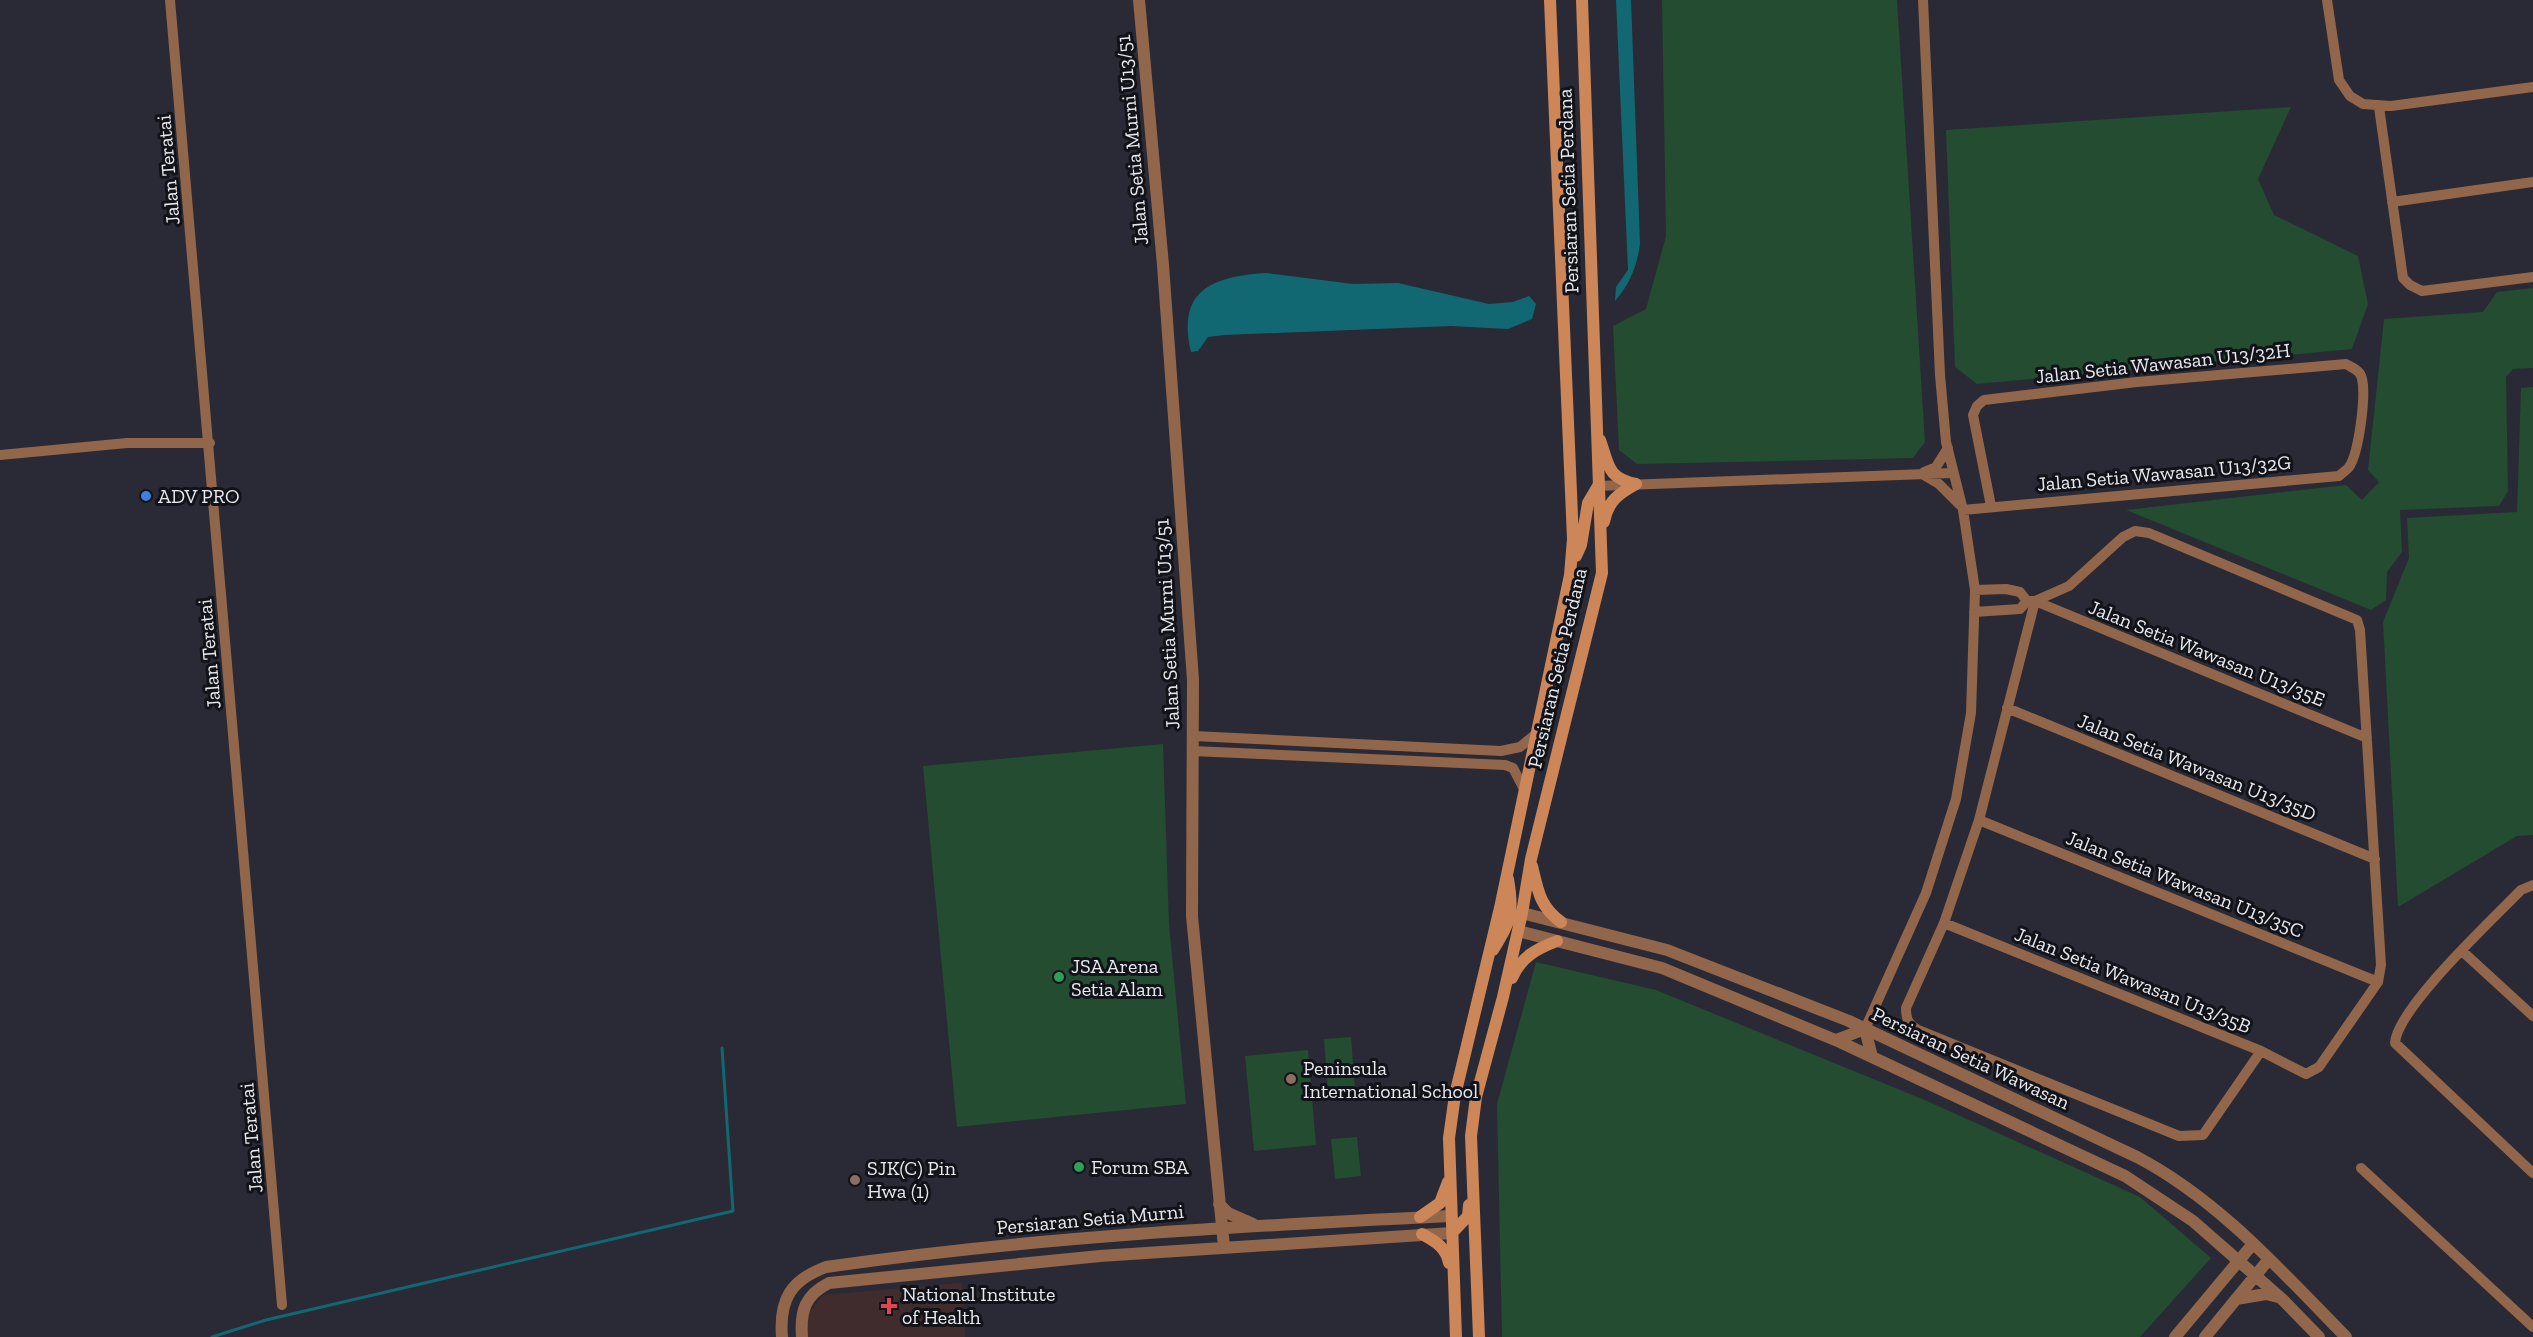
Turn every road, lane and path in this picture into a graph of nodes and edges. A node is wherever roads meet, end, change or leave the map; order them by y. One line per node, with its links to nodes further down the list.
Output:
1 (170, 0): 13 (street, Jalan Teratai)
2 (1139, 0): 30 (street, Jalan Setia Murni U13/51)
3 (1550, 0): 24 (main road, Persiaran Setia Perdana)
4 (1582, 0): 12 (main road, Persiaran Setia Perdana)
5 (1923, 0): 14 (street)
6 (2327, 0): 8 (street)
7 (2533, 87): 8 (street)
8 (2379, 107): 10 (street)
9 (2533, 182): 10 (street)
10 (2392, 202): 11 (street)
11 (2533, 277)
12 (1596, 428): 19 (main road); 20 (main road, Persiaran Setia Perdana)
13 (210, 444): 15 (street); 78 (street, Jalan Teratai)
14 (1947, 448): 16 (street); 17 (street)
15 (0, 454)
16 (1921, 473): 17 (street); 19 (street); 22 (street)
17 (1953, 473): 22 (street)
18 (2339, 476): 21 (street, Jalan Setia Wawasan U13/32G); 21 (street, Jalan Setia Wawasan U13/32H)
19 (1636, 484): 20 (street); 23 (main road)
20 (1598, 486): 23 (main road, Persiaran Setia Perdana); 24 (main road)
21 (1991, 506): 22 (street, Jalan Setia Wawasan U13/32G)
22 (1962, 508): 25 (street)
23 (1600, 543): 35 (main road, Persiaran Setia Perdana)
24 (1571, 568): 29 (main road, Persiaran Setia Perdana)
25 (1975, 590): 26 (street, Jalan Setia Wawasan U13/35E); 27 (street)
26 (2031, 601): 27 (street); 28 (street); 31 (street, Jalan Setia Wawasan U13/35E); 31 (street)
27 (1974, 612): 50 (street)
28 (2007, 708): 34 (street); 36 (street, Jalan Setia Wawasan U13/35D)
29 (1537, 733): 30 (street); 33 (main road, Persiaran Setia Perdana)
30 (1193, 736): 32 (street, Jalan Setia Murni U13/51)
31 (2367, 738): 36 (street)
32 (1192, 751): 33 (street); 58 (street, Jalan Setia Murni U13/51)
33 (1525, 791): 37 (main road, Persiaran Setia Perdana)
34 (1979, 820): 42 (street); 47 (street, Jalan Setia Wawasan U13/35C)
35 (1531, 859): 39 (main road, Persiaran Setia Perdana); 41 (main road)
36 (2374, 859): 47 (street)
37 (1507, 874): 40 (main road); 46 (main road, Persiaran Setia Perdana)
38 (2533, 885): 45 (street)
39 (1522, 913): 40 (main road); 41 (street, Persiaran Setia Wawasan); 43 (main road, Persiaran Setia Perdana)
40 (1511, 919): 43 (main road); 46 (main road)
41 (1561, 922): 50 (street, Persiaran Setia Wawasan)
42 (1944, 923): 52 (street, Jalan Setia Wawasan U13/35B); 52 (street)
43 (1518, 931): 44 (street, Persiaran Setia Wawasan); 48 (main road, Persiaran Setia Perdana)
44 (1557, 941): 48 (main road); 51 (street, Persiaran Setia Wawasan)
45 (2462, 951): 49 (street); 55 (street)
46 (1487, 961): 56 (main road, Persiaran Setia Perdana)
47 (2378, 982): 52 (street, Jalan Setia Wawasan U13/35B)
48 (1503, 997): 57 (main road, Persiaran Setia Perdana)
49 (2533, 1016)
50 (1865, 1029): 51 (street); 53 (street); 67 (street, Persiaran Setia Wawasan)
51 (1836, 1040): 53 (street, Persiaran Setia Wawasan)
52 (2261, 1051)
53 (1872, 1057): 69 (street, Persiaran Setia Wawasan)
54 (2361, 1168): 79 (street)
55 (2533, 1173)
56 (1450, 1176): 59 (main road, Persiaran Setia Perdana); 60 (main road)
57 (1473, 1186): 61 (main road); 70 (main road, Persiaran Setia Perdana)
58 (1218, 1204): 62 (street); 63 (street, Jalan Setia Murni U13/51); 64 (street)
59 (1451, 1216): 60 (street, Persiaran Setia Murni); 61 (main road); 65 (main road, Persiaran Setia Perdana)
60 (1420, 1217): 62 (street, Persiaran Setia Murni)
61 (1463, 1223): 65 (main road); 70 (main road)
62 (1257, 1226): 63 (street, Persiaran Setia Murni)
63 (1222, 1227): 64 (street, Persiaran Setia Murni); 68 (street, Jalan Setia Murni U13/51)
64 (1191, 1230): 80 (street, Persiaran Setia Murni)
65 (1452, 1233): 66 (street, Persiaran Setia Murni); 75 (main road, Persiaran Setia Perdana)
66 (1422, 1234): 68 (street, Persiaran Setia Murni); 75 (main road)
67 (2252, 1245): 71 (street, Persiaran Setia Wawasan); 72 (street)
68 (1224, 1247): 81 (street, Persiaran Setia Murni)
69 (2223, 1250): 72 (street, Persiaran Setia Wawasan); 74 (street)
70 (1475, 1258): 83 (main road, Persiaran Setia Perdana)
71 (2270, 1259): 73 (street); 87 (street, Persiaran Setia Wawasan)
72 (2238, 1261): 73 (street, Persiaran Setia Wawasan); 74 (street)
73 (2255, 1275): 76 (street); 77 (street, Persiaran Setia Wawasan)
74 (2221, 1282): 84 (street)
75 (1454, 1285): 82 (main road, Persiaran Setia Perdana)
76 (2236, 1299): 77 (street); 85 (street)
77 (2282, 1299): 86 (street, Persiaran Setia Wawasan)
78 (282, 1305)
79 (2533, 1327)
80 (782, 1337)
81 (802, 1337)
82 (1456, 1337)
83 (1479, 1337)
84 (2175, 1337)
85 (2205, 1337)
86 (2319, 1337)
87 (2346, 1337)

